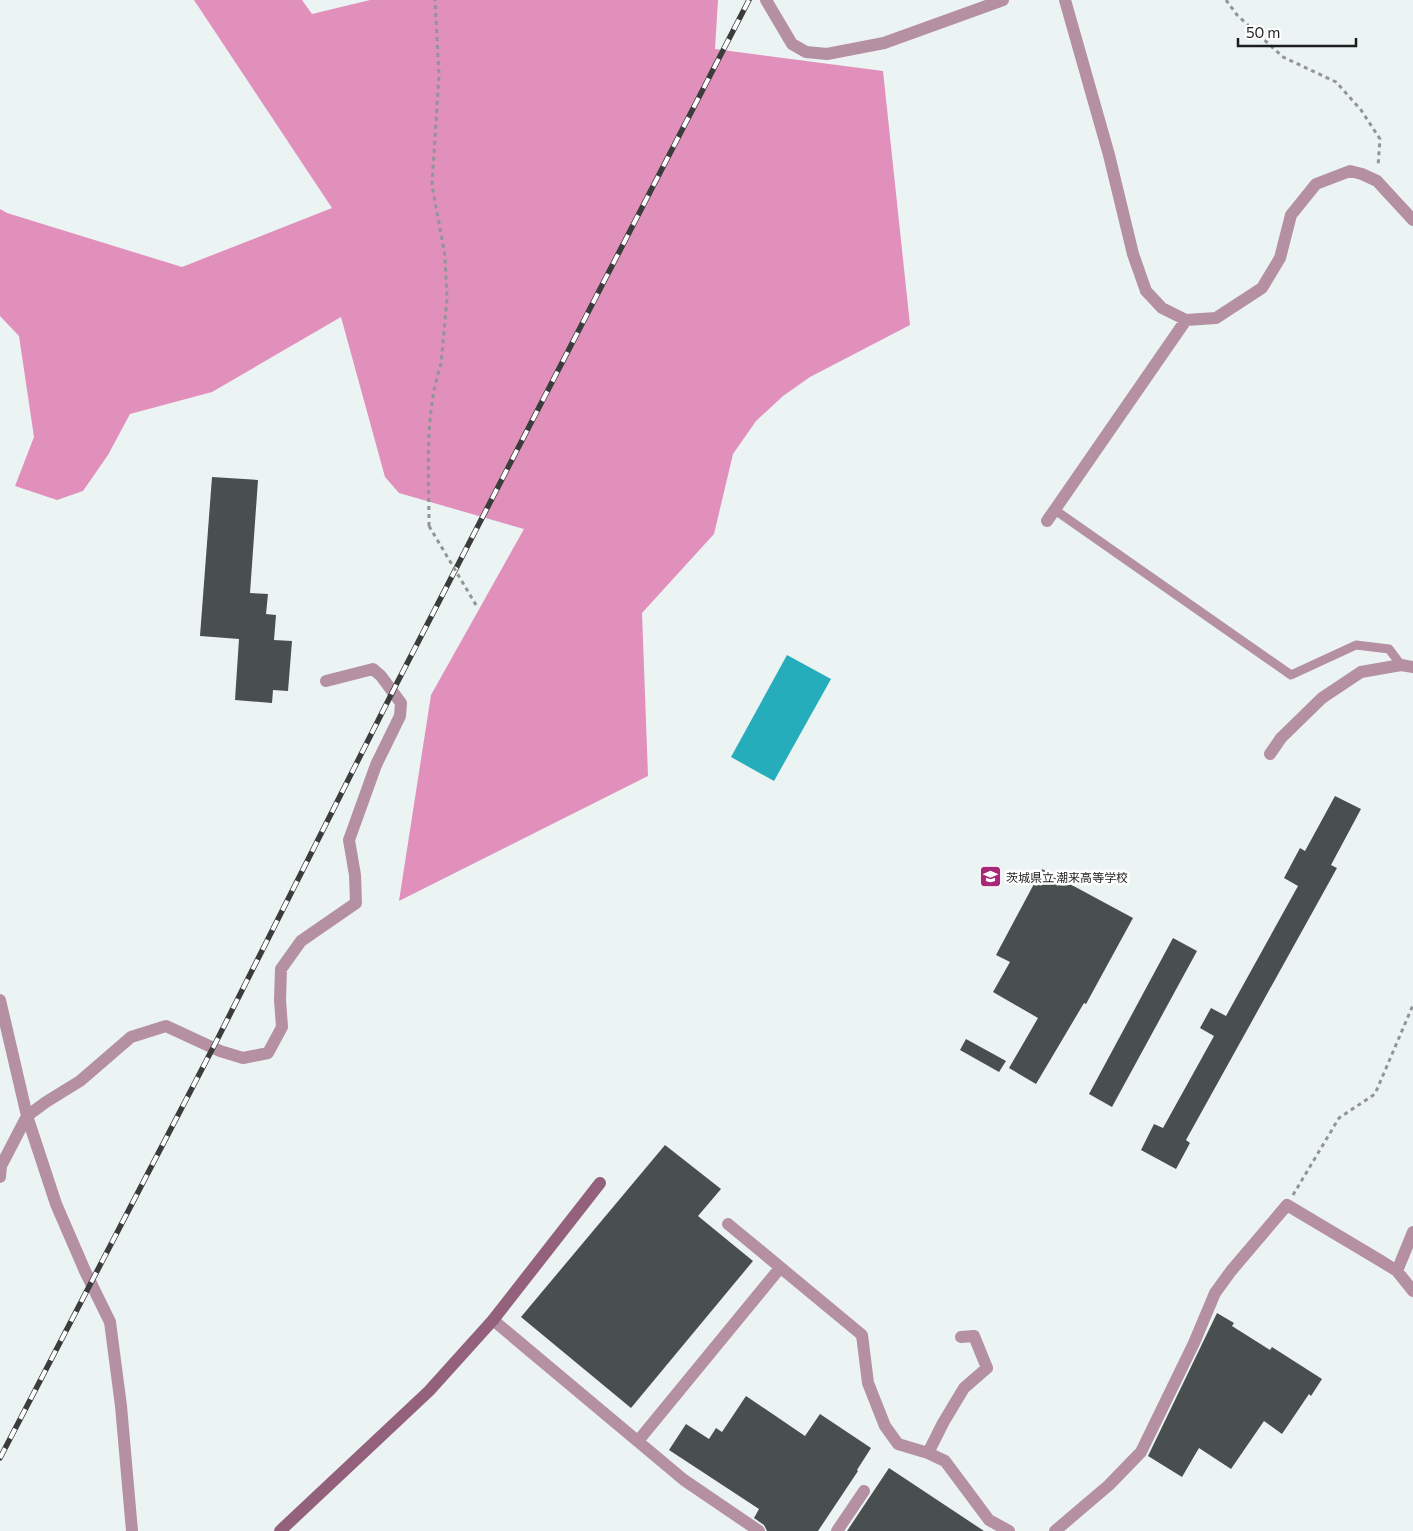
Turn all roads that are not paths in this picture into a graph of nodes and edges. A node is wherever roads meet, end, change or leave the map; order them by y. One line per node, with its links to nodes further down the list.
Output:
1 (766, 0): 2 (street)
2 (1002, 0)
3 (1065, 0): 5 (street)
4 (1413, 220): 5 (street)
5 (1186, 320): 6 (street)
6 (1051, 515): 7 (lane)
7 (1407, 666): 9 (street)
8 (326, 681): 11 (street)
9 (1270, 754)
10 (0, 1000): 11 (street)
11 (27, 1116): 12 (street); 24 (street)
12 (0, 1177)
13 (600, 1183): 19 (street)
14 (728, 1224): 16 (street)
15 (1413, 1232): 17 (street)
16 (780, 1268): 21 (street); 22 (street)
17 (1397, 1272): 18 (street); 29 (street)
18 (1413, 1291)
19 (492, 1320): 21 (street); 25 (street)
20 (961, 1337): 22 (street)
21 (638, 1441): 26 (street)
22 (928, 1453): 28 (street)
23 (864, 1491): 27 (street)
24 (132, 1531)
25 (280, 1531)
26 (759, 1531)
27 (837, 1531)
28 (1009, 1531)
29 (1055, 1531)

